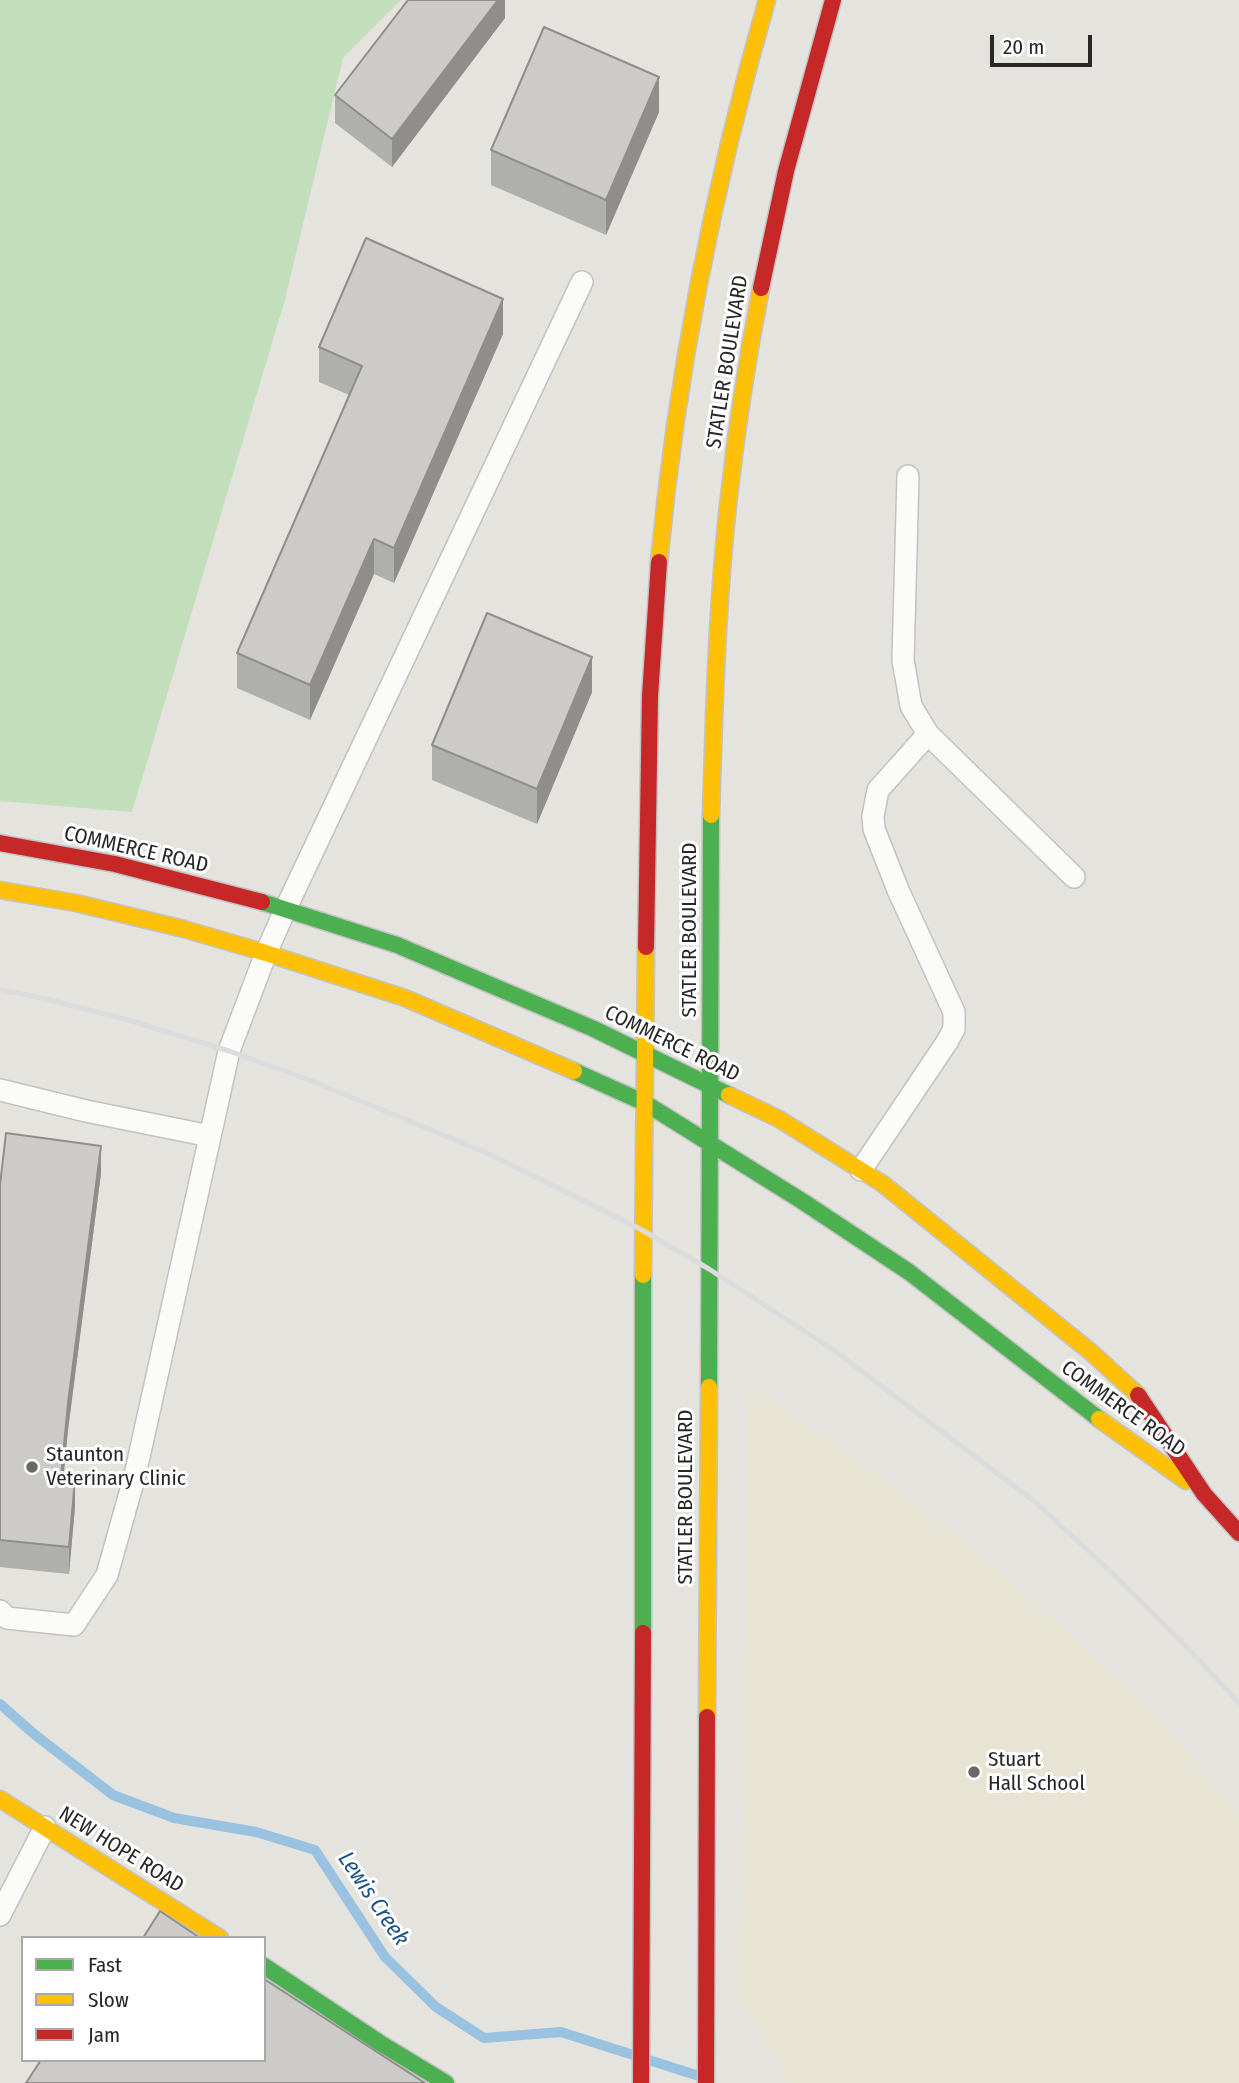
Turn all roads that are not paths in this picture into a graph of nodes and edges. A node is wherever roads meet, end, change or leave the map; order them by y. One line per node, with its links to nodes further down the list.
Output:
1 (767, 0): 11 (main road, STATLER BOULEVARD)
2 (833, 0): 12 (main road, STATLER BOULEVARD)
3 (582, 282): 9 (lane)
4 (908, 476): 5 (lane)
5 (928, 734): 7 (lane); 17 (lane)
6 (0, 843): 9 (main road, COMMERCE ROAD)
7 (1074, 877)
8 (0, 890): 10 (main road, COMMERCE ROAD)
9 (286, 908): 10 (lane); 11 (main road, COMMERCE ROAD)
10 (266, 953): 14 (main road, COMMERCE ROAD); 15 (lane)
11 (645, 1054): 12 (main road, COMMERCE ROAD); 14 (main road, STATLER BOULEVARD)
12 (710, 1086): 16 (main road, STATLER BOULEVARD); 17 (main road, COMMERCE ROAD)
13 (0, 1090): 15 (lane)
14 (645, 1104): 16 (main road, COMMERCE ROAD); 26 (main road, STATLER BOULEVARD)
15 (210, 1136): 20 (lane)
16 (710, 1143): 18 (main road, COMMERCE ROAD); 30 (main road, STATLER BOULEVARD)
17 (861, 1170): 18 (main road, COMMERCE ROAD)
18 (1203, 1494): 19 (main road, COMMERCE ROAD)
19 (1239, 1533)
20 (0, 1611)
21 (0, 1799): 22 (main road, NEW HOPE ROAD)
22 (45, 1827): 23 (lane); 24 (main road, NEW HOPE ROAD)
23 (0, 1914)
24 (217, 1936)
25 (266, 1967): 27 (main road)
26 (641, 2061): 28 (main road); 29 (main road, STATLER BOULEVARD)
27 (446, 2083)
28 (627, 2083)
29 (641, 2083)
30 (706, 2083)

